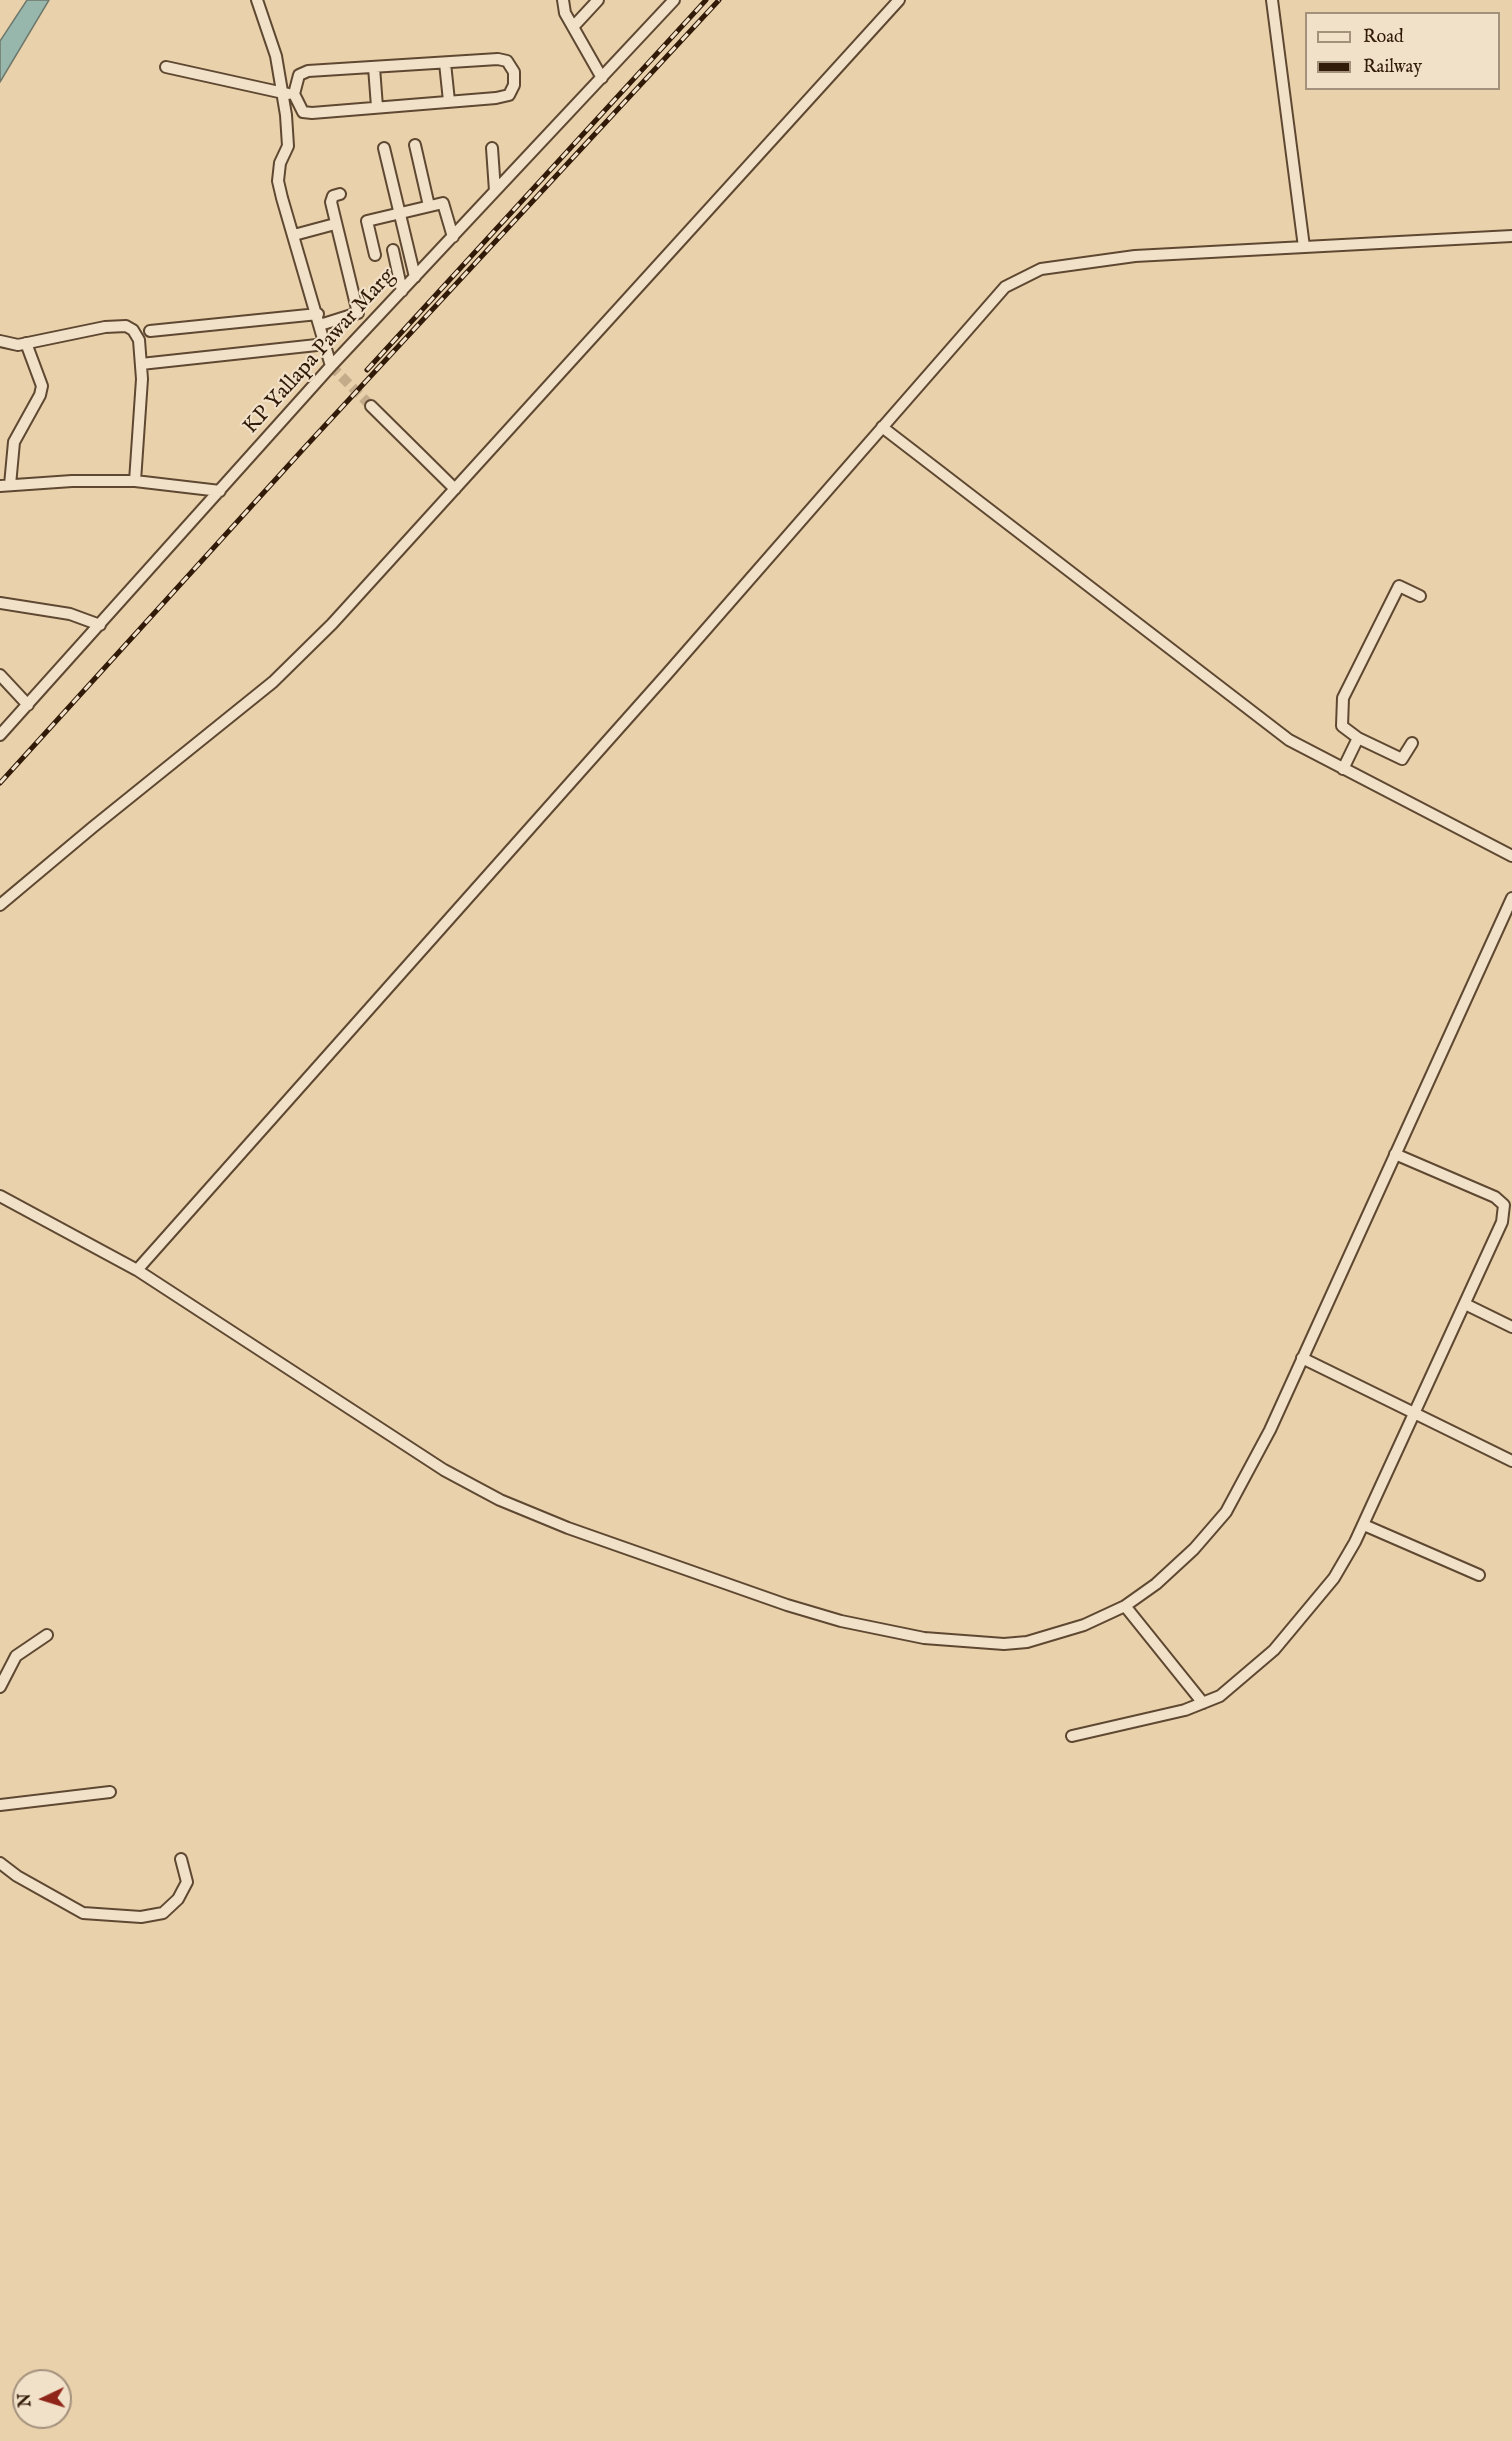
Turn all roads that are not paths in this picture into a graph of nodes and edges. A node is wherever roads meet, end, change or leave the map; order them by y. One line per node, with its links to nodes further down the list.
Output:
1 (257, 0): 12 (street)
2 (563, 0): 7 (street)
3 (598, 0): 7 (street)
4 (674, 0): 11 (street, KP Yallapa Pawar Marg)
5 (899, 0): 43 (street)
6 (1272, 0): 27 (street)
7 (573, 27): 11 (street)
8 (445, 63): 10 (street); 14 (street); 14 (street)
9 (166, 67): 12 (street)
10 (374, 67): 13 (street); 15 (street)
11 (602, 78): 19 (street, KP Yallapa Pawar Marg)
12 (282, 94): 13 (street); 24 (street)
13 (294, 94): 15 (street)
14 (449, 101): 15 (street)
15 (377, 107)
16 (415, 145): 21 (street)
17 (384, 148): 22 (street)
18 (492, 148): 19 (street)
19 (495, 191): 26 (street, KP Yallapa Pawar Marg)
20 (340, 194): 23 (street)
21 (429, 206): 22 (street); 26 (street)
22 (399, 213): 29 (street); 30 (street)
23 (335, 224): 24 (street); 32 (street)
24 (294, 236): 32 (street)
25 (1512, 236): 27 (street)
26 (453, 237): 30 (street, KP Yallapa Pawar Marg)
27 (1304, 247): 40 (street)
28 (393, 250): 31 (street)
29 (375, 255)
30 (415, 277): 31 (street, KP Yallapa Pawar Marg)
31 (402, 291): 38 (street, KP Yallapa Pawar Marg)
32 (319, 319): 33 (street); 36 (street)
33 (150, 331)
34 (0, 341): 35 (street)
35 (26, 343): 37 (street); 42 (street)
36 (326, 344): 37 (street); 38 (street)
37 (141, 364): 41 (street)
38 (331, 366): 44 (street, KP Yallapa Pawar Marg)
39 (371, 406): 43 (street)
40 (882, 427): 53 (street); 59 (street)
41 (135, 481): 42 (street); 44 (street)
42 (5, 486)
43 (455, 489): 56 (street)
44 (220, 491): 47 (street, KP Yallapa Pawar Marg)
45 (1420, 596): 51 (street)
46 (0, 603): 47 (street)
47 (100, 625): 49 (street, KP Yallapa Pawar Marg)
48 (0, 675): 49 (street)
49 (28, 705): 50 (street, KP Yallapa Pawar Marg)
50 (1, 732)
51 (1358, 738): 52 (street); 53 (street)
52 (1413, 743)
53 (1343, 769): 54 (street)
54 (1512, 856)
55 (1512, 898): 57 (street)
56 (0, 905)
57 (1395, 1154): 60 (street); 62 (street)
58 (0, 1196): 59 (street)
59 (136, 1269): 67 (street)
60 (1465, 1304): 61 (street); 63 (street)
61 (1512, 1326)
62 (1302, 1358): 63 (street); 67 (street)
63 (1415, 1414): 64 (street); 65 (street)
64 (1512, 1461)
65 (1364, 1525): 66 (street); 70 (street)
66 (1479, 1575)
67 (1125, 1606): 70 (street)
68 (47, 1635): 69 (street)
69 (0, 1687)
70 (1203, 1703): 71 (street)
71 (1072, 1736)
72 (110, 1792): 73 (street)
73 (0, 1805)
74 (181, 1859): 75 (street)
75 (0, 1863)

